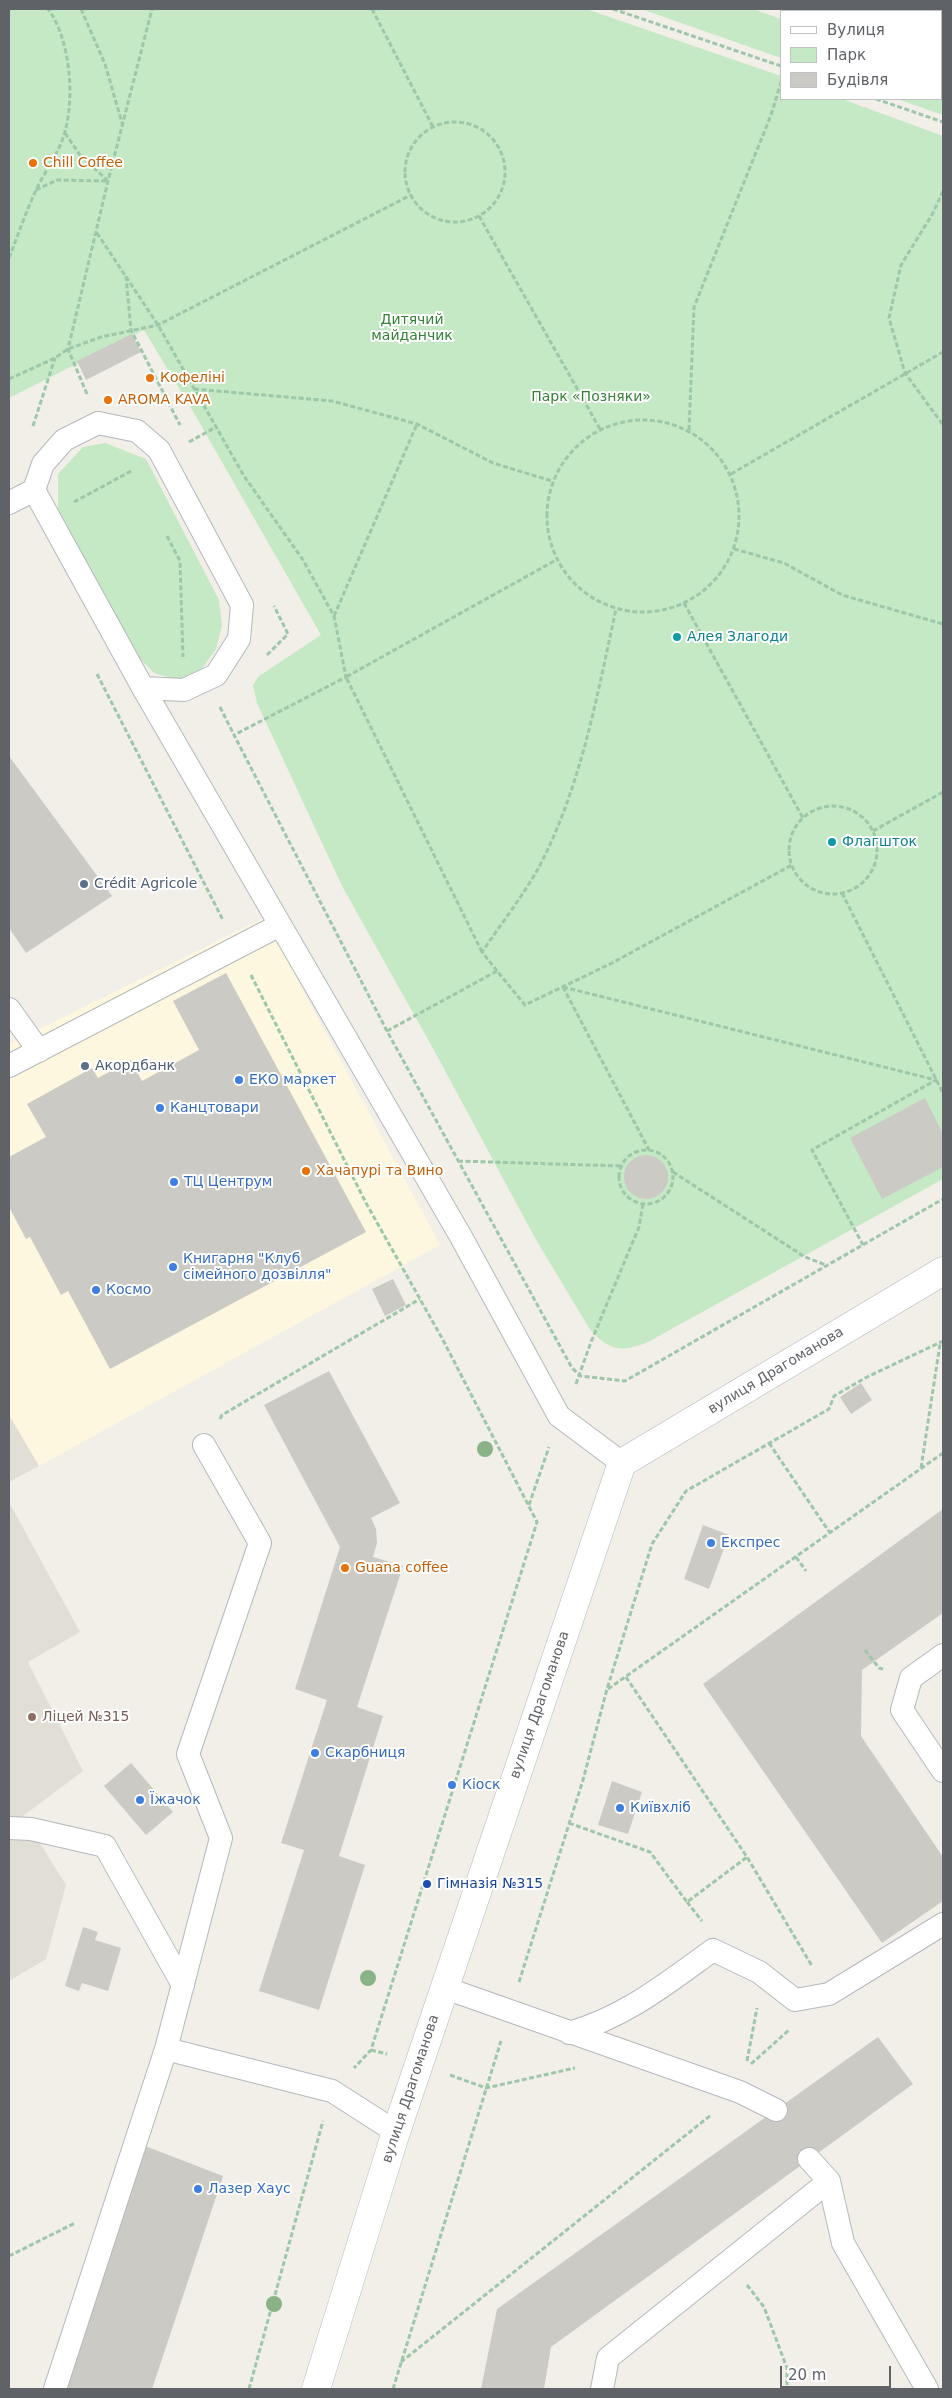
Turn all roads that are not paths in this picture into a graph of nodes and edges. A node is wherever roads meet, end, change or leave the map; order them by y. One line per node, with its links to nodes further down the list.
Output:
1 (34, 490): 2 (lane); 3 (lane); 3 (lane)
2 (9, 503)
3 (143, 688): 4 (lane)
4 (280, 925): 6 (lane); 10 (lane)
5 (9, 1009): 6 (lane)
6 (39, 1051): 7 (lane)
7 (9, 1066)
8 (943, 1271): 10 (street, вулиця Драгоманова)
9 (204, 1445): 15 (lane)
10 (622, 1464): 16 (street, вулиця Драгоманова)
11 (943, 1655): 12 (lane)
12 (943, 1771)
13 (9, 1828): 15 (lane)
14 (943, 1924): 17 (lane)
15 (183, 1985): 18 (lane)
16 (445, 1988): 17 (lane); 20 (street, вулиця Драгоманова)
17 (569, 2033): 19 (lane)
18 (166, 2049): 20 (lane); 23 (lane)
19 (776, 2110)
20 (396, 2132): 24 (street, вулиця Драгоманова)
21 (809, 2159): 22 (lane)
22 (829, 2182): 25 (lane); 26 (lane)
23 (55, 2389)
24 (316, 2389)
25 (602, 2389)
26 (927, 2389)

